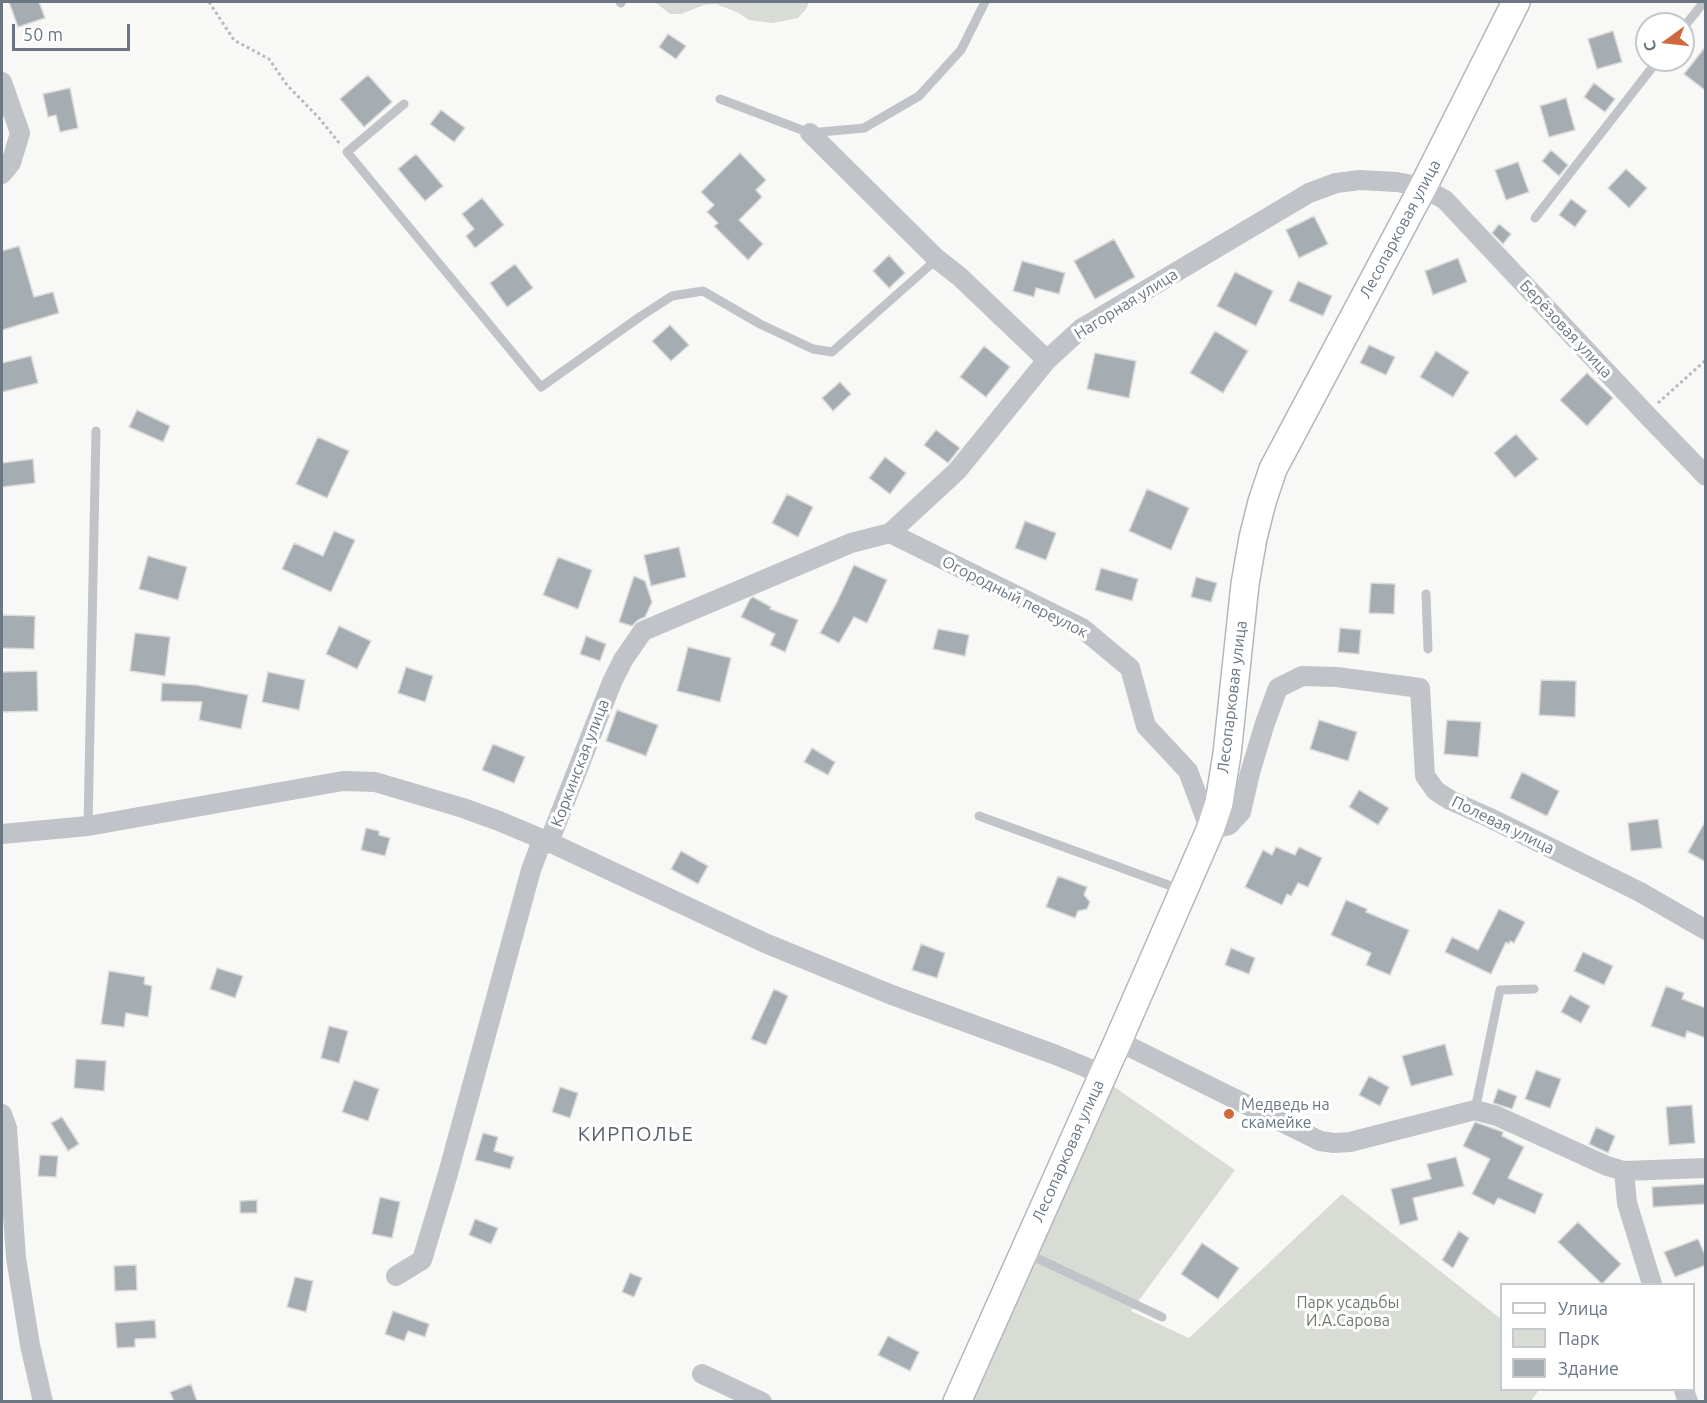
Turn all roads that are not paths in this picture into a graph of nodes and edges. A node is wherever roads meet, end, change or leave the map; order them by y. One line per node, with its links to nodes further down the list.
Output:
1 (985, 2): 7 (lane)
2 (1516, 2): 9 (street, Лесопарковая улица)
3 (1649, 72): 10 (lane)
4 (2, 82): 8 (street)
5 (720, 99): 7 (lane)
6 (404, 104): 11 (lane)
7 (810, 133): 11 (street)
8 (2, 174)
9 (1424, 187): 12 (street, Нагорная улица); 14 (street, Берёзовая улица); 20 (street, Лесопарковая улица)
10 (1535, 218)
11 (937, 259): 12 (street)
12 (1047, 360): 15 (street, Нагорная улица)
13 (96, 431): 19 (lane)
14 (1706, 476)
15 (890, 533): 20 (street, Огородный переулок); 22 (street, Коркинская улица)
16 (1426, 594): 17 (lane)
17 (1428, 649)
18 (979, 816): 23 (lane)
19 (88, 826): 21 (street); 22 (street)
20 (1210, 830): 23 (street, Лесопарковая улица); 24 (street, Полевая улица)
21 (2, 834)
22 (549, 843): 27 (street); 34 (street, Коркинская улица)
23 (1183, 891): 26 (street, Лесопарковая улица)
24 (1706, 930)
25 (1534, 989): 28 (lane)
26 (1118, 1041): 27 (street, Лесопарковая улица); 28 (street)
27 (1102, 1074): 32 (street, Лесопарковая улица)
28 (1475, 1110): 31 (street)
29 (2, 1114): 33 (street)
30 (1706, 1168): 31 (street)
31 (1624, 1171): 35 (street)
32 (1023, 1251): 36 (lane); 40 (street, Лесопарковая улица)
33 (9, 1261): 38 (street)
34 (396, 1276)
35 (1652, 1283)
36 (1162, 1317)
37 (702, 1374): 39 (street)
38 (43, 1401)
39 (762, 1401)
40 (957, 1401)

